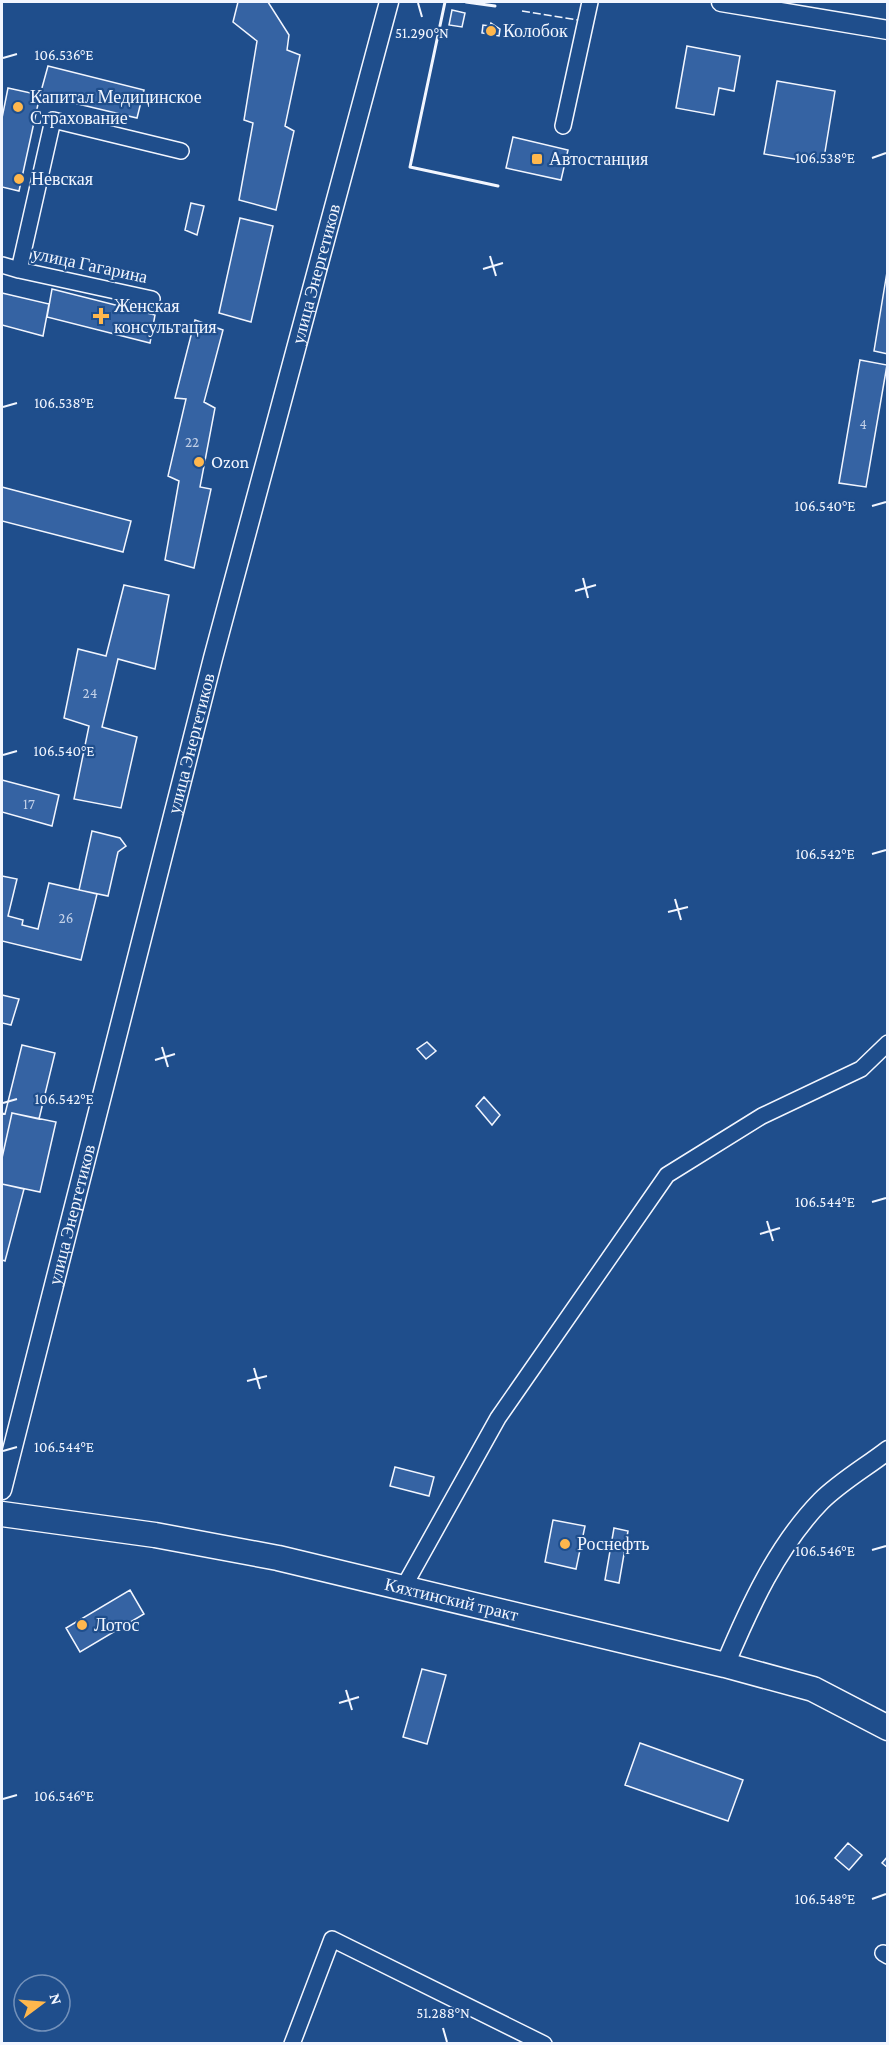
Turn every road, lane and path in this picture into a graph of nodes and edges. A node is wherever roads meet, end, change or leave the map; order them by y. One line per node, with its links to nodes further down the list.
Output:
1 (389, 2): 12 (street, улица Энергетиков)
2 (590, 2): 5 (street)
3 (721, 2): 4 (street)
4 (888, 30)
5 (563, 126)
6 (181, 152): 8 (street, улица Гагарина)
7 (2, 265): 8 (street, улица Гагарина)
8 (19, 270): 9 (street, улица Гагарина)
9 (152, 299)
10 (888, 1043): 14 (street)
11 (888, 1450): 15 (street)
12 (2, 1490)
13 (2, 1514): 14 (highway, Кяхтинский тракт)
14 (402, 1590): 15 (highway, Кяхтинский тракт)
15 (725, 1665): 16 (highway, Кяхтинский тракт)
16 (888, 1728)
17 (292, 2043): 18 (street)
18 (544, 2043)

